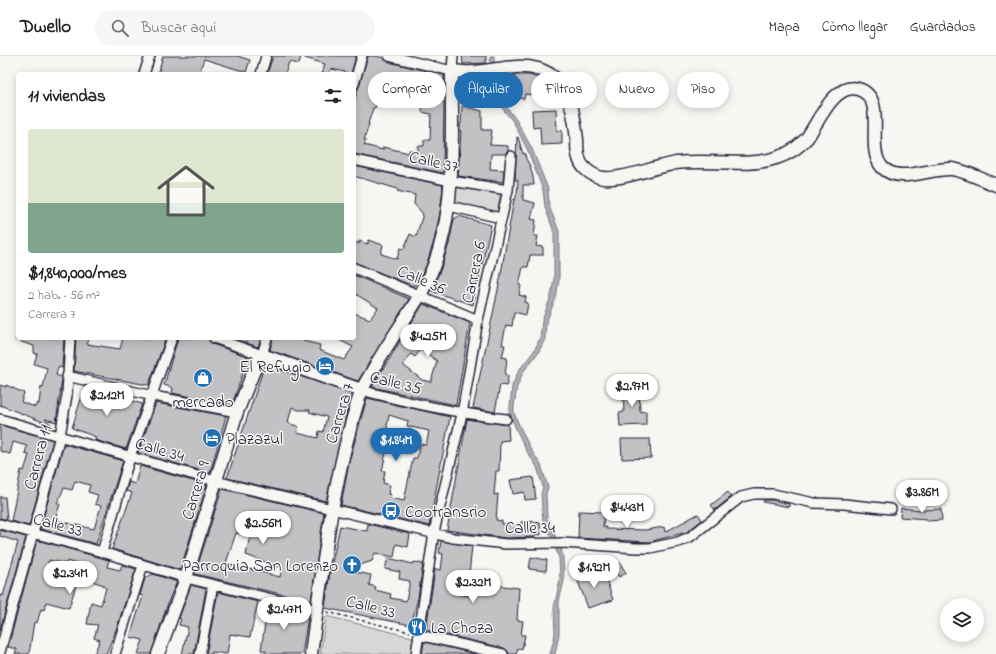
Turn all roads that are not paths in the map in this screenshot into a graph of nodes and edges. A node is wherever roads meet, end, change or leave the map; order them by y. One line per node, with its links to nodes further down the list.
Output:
1 (150, 56): 7 (street)
2 (266, 56): 8 (street)
3 (362, 56): 9 (street)
4 (389, 56): 6 (street)
5 (453, 56): 6 (street, Carrera 7)
6 (452, 71): 12 (main road, Carrera 7); 13 (main road)
7 (145, 72)
8 (261, 72)
9 (356, 77)
10 (511, 156): 14 (street, Carrera 6)
11 (356, 160): 12 (street, Calle 37)
12 (451, 181): 14 (street, Calle 37); 15 (main road, Carrera 7)
13 (996, 185)
14 (508, 190): 16 (street, Carrera 6)
15 (449, 206): 16 (street); 18 (main road, Carrera 7)
16 (501, 218): 19 (street, Carrera 6)
17 (356, 269): 18 (street, Calle 36)
18 (420, 295): 19 (street, Calle 36); 26 (main road, Carrera 7)
19 (478, 320): 29 (street, Carrera 6)
20 (70, 340): 25 (street, Carrera 11)
21 (171, 340): 27 (street)
22 (220, 340): 24 (street, Calle 35)
23 (266, 340): 24 (street, Carrera 9)
24 (262, 355): 26 (main road, Calle 35); 28 (main road, Carrera 9)
25 (67, 376): 27 (street); 32 (street, Carrera 11)
26 (361, 390): 29 (street, Calle 35); 35 (main road, Carrera 7)
27 (152, 396): 28 (street); 33 (street)
28 (237, 412): 34 (main road, Carrera 9)
29 (462, 414): 31 (street, Calle 35); 38 (street, Carrera 6)
30 (0, 419): 32 (street, Calle 34)
31 (506, 419)
32 (60, 436): 33 (street, Calle 34); 39 (street, Carrera 11)
33 (130, 457): 34 (street, Calle 34); 40 (street)
34 (215, 481): 35 (street, Calle 34); 42 (main road, Carrera 9)
35 (332, 509): 38 (street, Calle 34); 44 (main road, Carrera 7)
36 (891, 509): 38 (street, Calle 34)
37 (0, 524): 39 (street, Calle 33)
38 (434, 532): 45 (street, Carrera 6)
39 (33, 533): 40 (street, Calle 33); 46 (street, Carrera 11)
40 (102, 552): 41 (street, Calle 33)
41 (143, 565): 42 (street, Calle 33); 47 (street)
42 (186, 578): 43 (street, Calle 33); 48 (main road, Carrera 9)
43 (213, 585): 44 (street, Calle 33); 49 (street)
44 (317, 610): 50 (main road, Carrera 7)
45 (420, 635): 51 (street, Carrera 6); 52 (street)
46 (0, 652)
47 (115, 654)
48 (158, 654)
49 (200, 654)
50 (311, 654)
51 (416, 654)
52 (503, 654)

